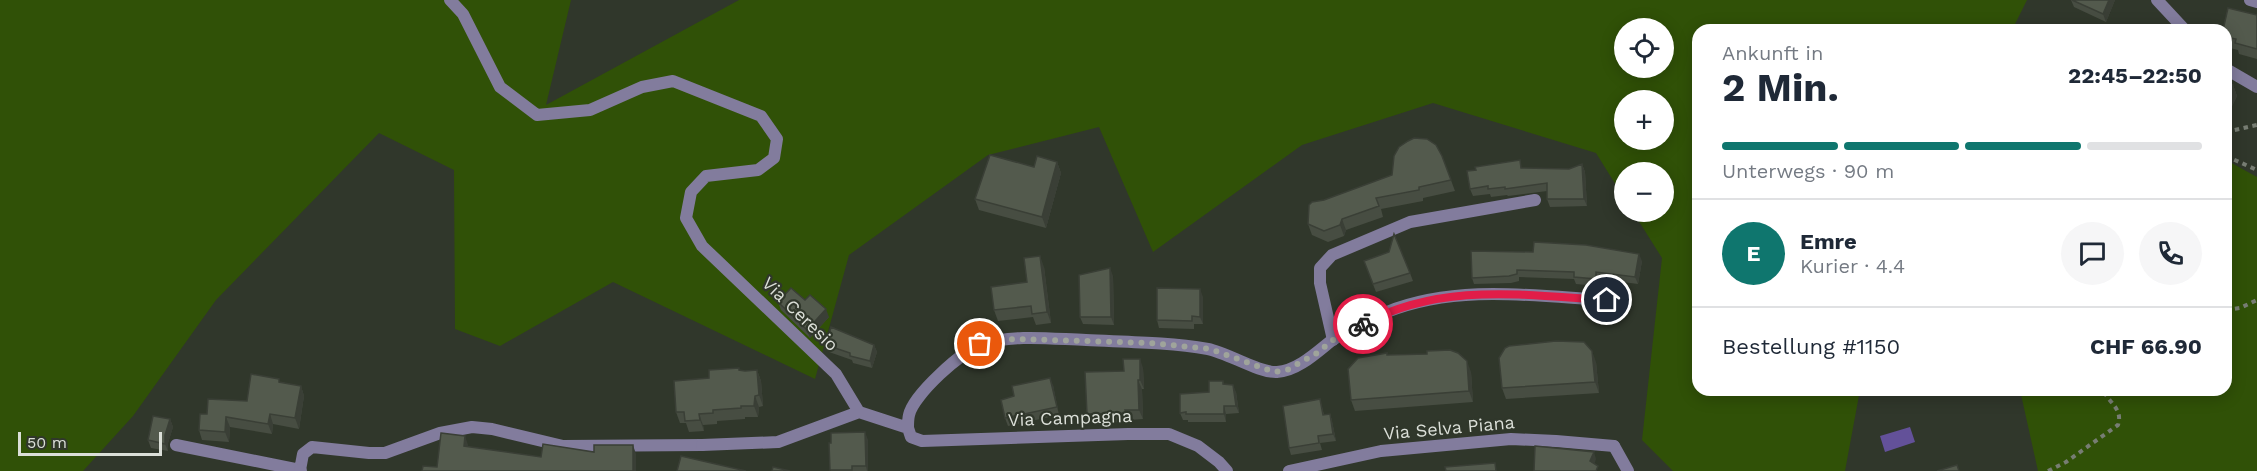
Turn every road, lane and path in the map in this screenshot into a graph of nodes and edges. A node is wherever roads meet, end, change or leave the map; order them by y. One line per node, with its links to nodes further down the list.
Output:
1 (450, 0): 18 (street, Via Ceresio)
2 (2157, 0): 5 (street)
3 (2250, 0): 4 (street)
4 (2257, 2)
5 (2179, 24)
6 (2232, 72): 7 (street)
7 (2257, 87)
8 (2257, 125): 9 (path)
9 (2232, 131)
10 (2232, 159): 11 (path)
11 (2257, 170)
12 (1535, 200): 16 (street)
13 (1607, 300): 16 (street)
14 (2257, 300): 15 (path)
15 (2232, 309)
16 (1333, 340): 19 (street)
17 (2108, 396): 25 (path)
18 (859, 412): 19 (street, Via Campagna); 21 (street)
19 (908, 428): 22 (street, Via Campagna)
20 (176, 445): 21 (street)
21 (300, 471)
22 (1227, 471)
23 (1288, 471): 24 (street, Via Selva Piana)
24 (1628, 471)
25 (2048, 471)

